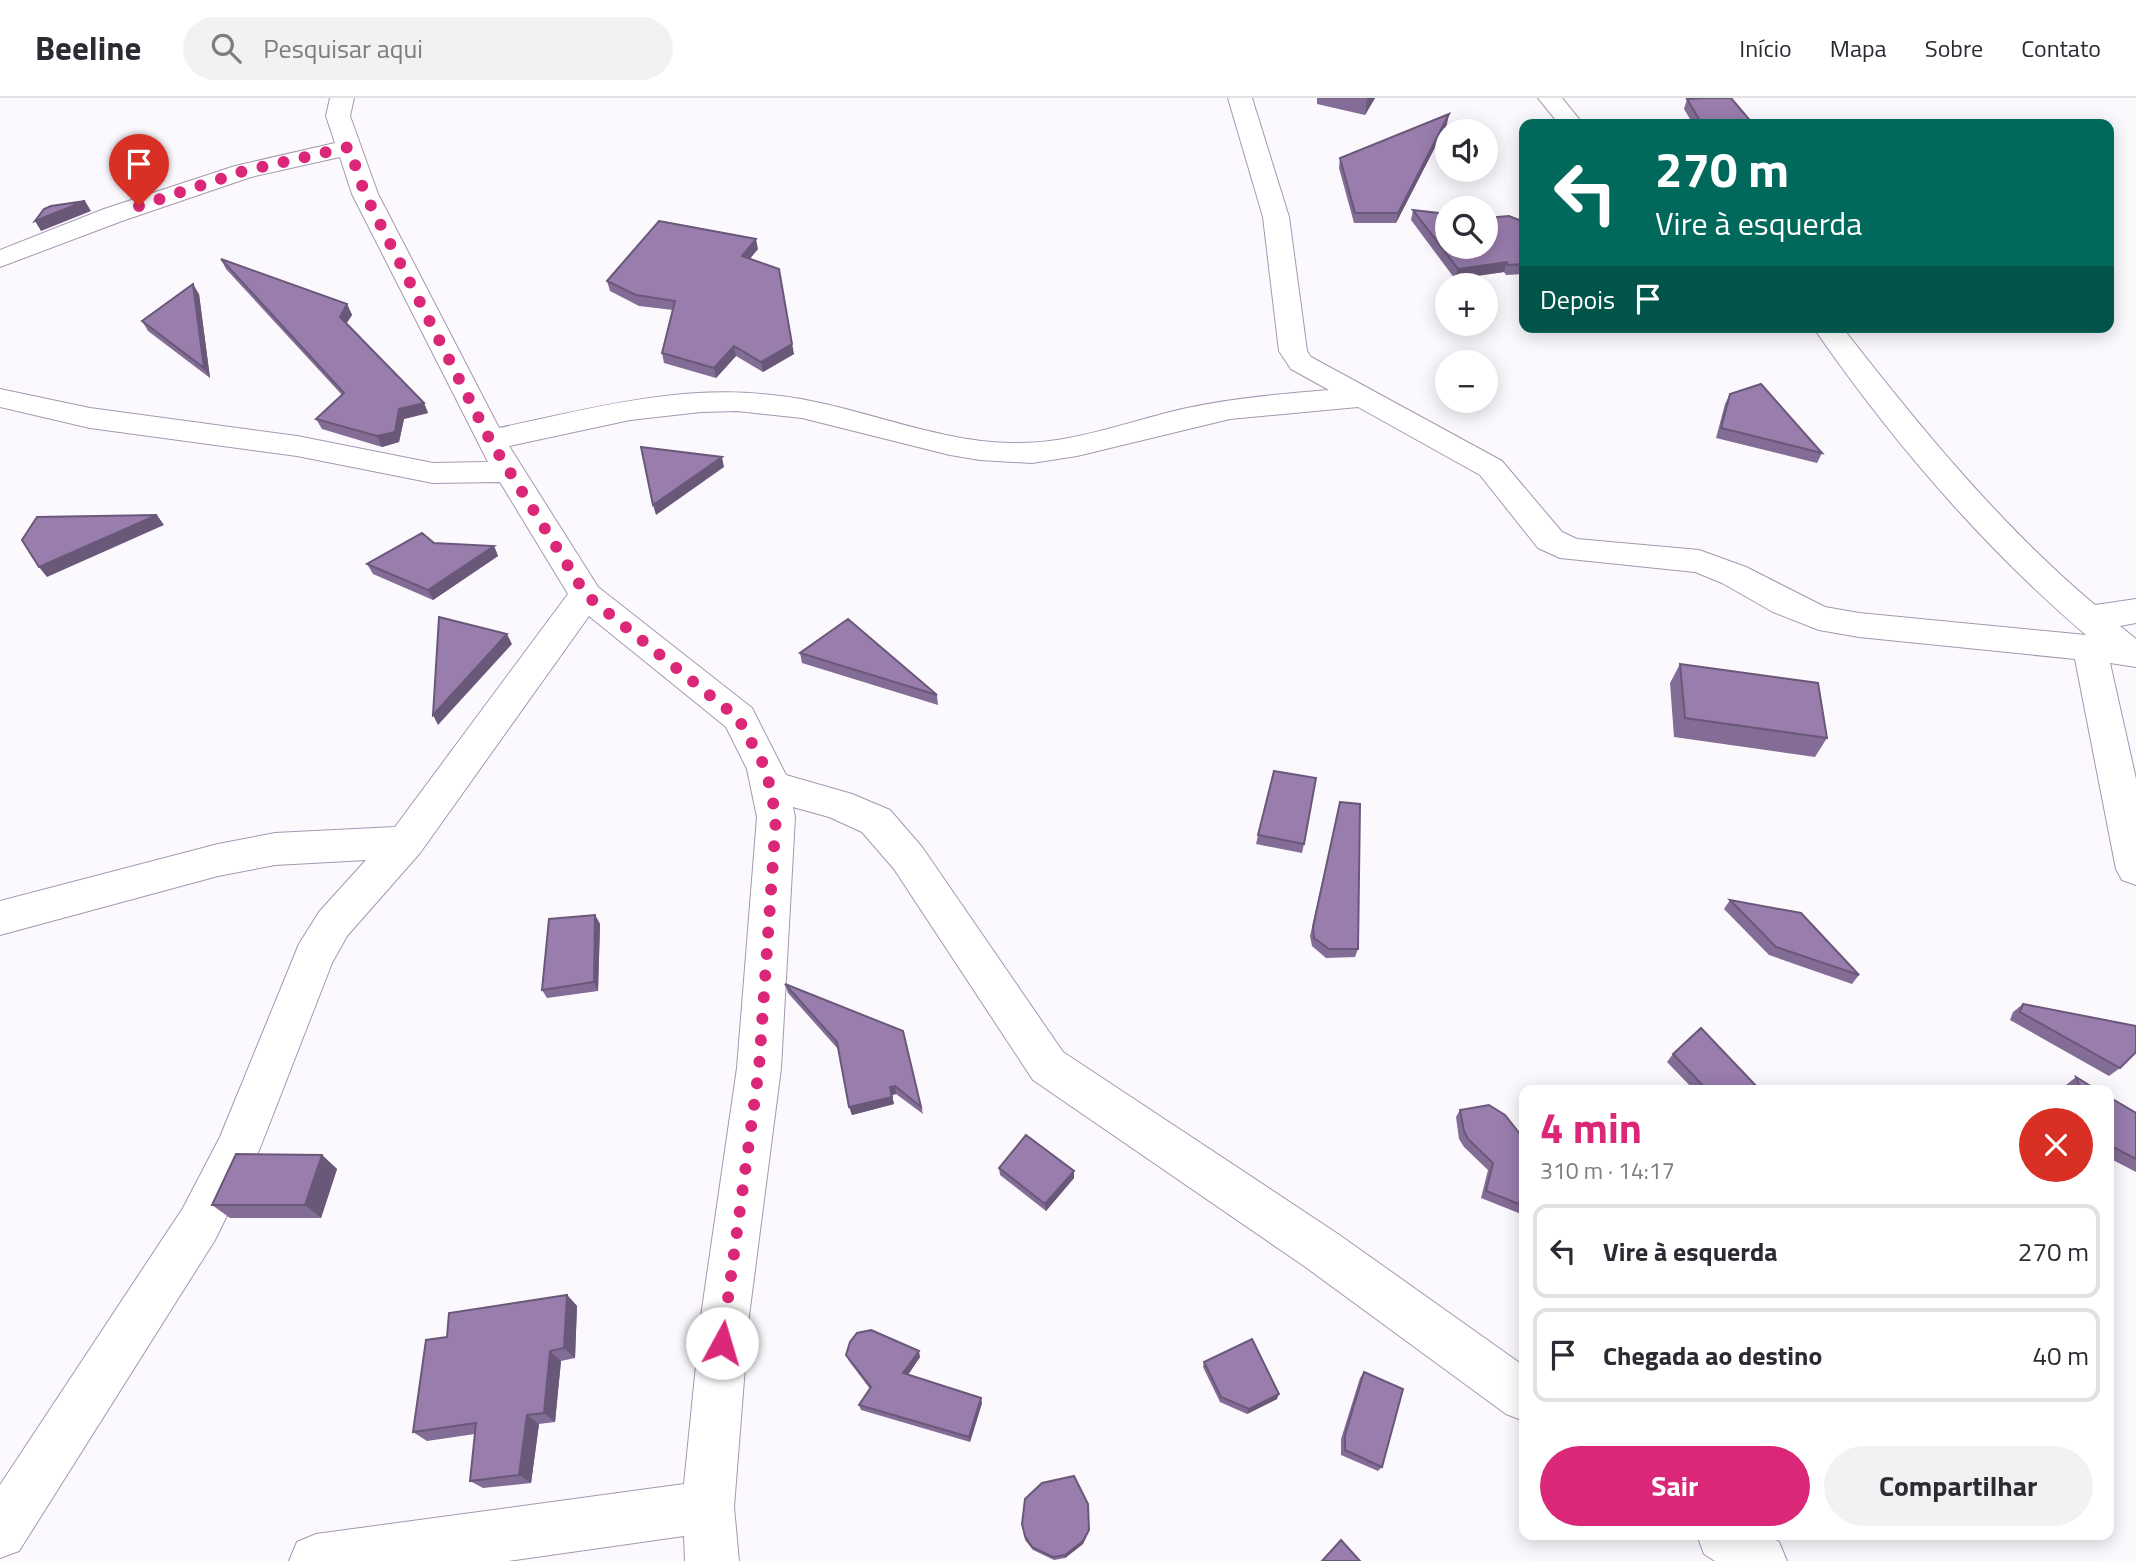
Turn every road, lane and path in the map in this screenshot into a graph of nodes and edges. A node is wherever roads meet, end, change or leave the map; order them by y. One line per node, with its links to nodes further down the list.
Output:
1 (342, 98): 5 (street)
2 (1240, 98): 8 (street)
3 (1550, 98): 4 (street)
4 (1567, 119)
5 (349, 147): 6 (street); 10 (street)
6 (0, 260)
7 (1831, 333): 14 (street)
8 (1365, 397): 10 (street); 14 (street)
9 (0, 398): 11 (street)
10 (490, 440): 11 (street)
11 (511, 472): 12 (street)
12 (586, 595): 16 (street); 17 (street)
13 (2136, 611): 14 (street)
14 (2089, 634): 15 (street); 18 (street)
15 (2132, 656)
16 (769, 785): 20 (street); 21 (street)
17 (406, 842): 19 (street); 22 (street)
18 (2136, 869)
19 (0, 918)
20 (1519, 1392)
21 (708, 1507): 24 (street); 25 (street)
22 (0, 1532)
23 (1730, 1540): 26 (street)
24 (316, 1561)
25 (712, 1561)
26 (1760, 1561)

